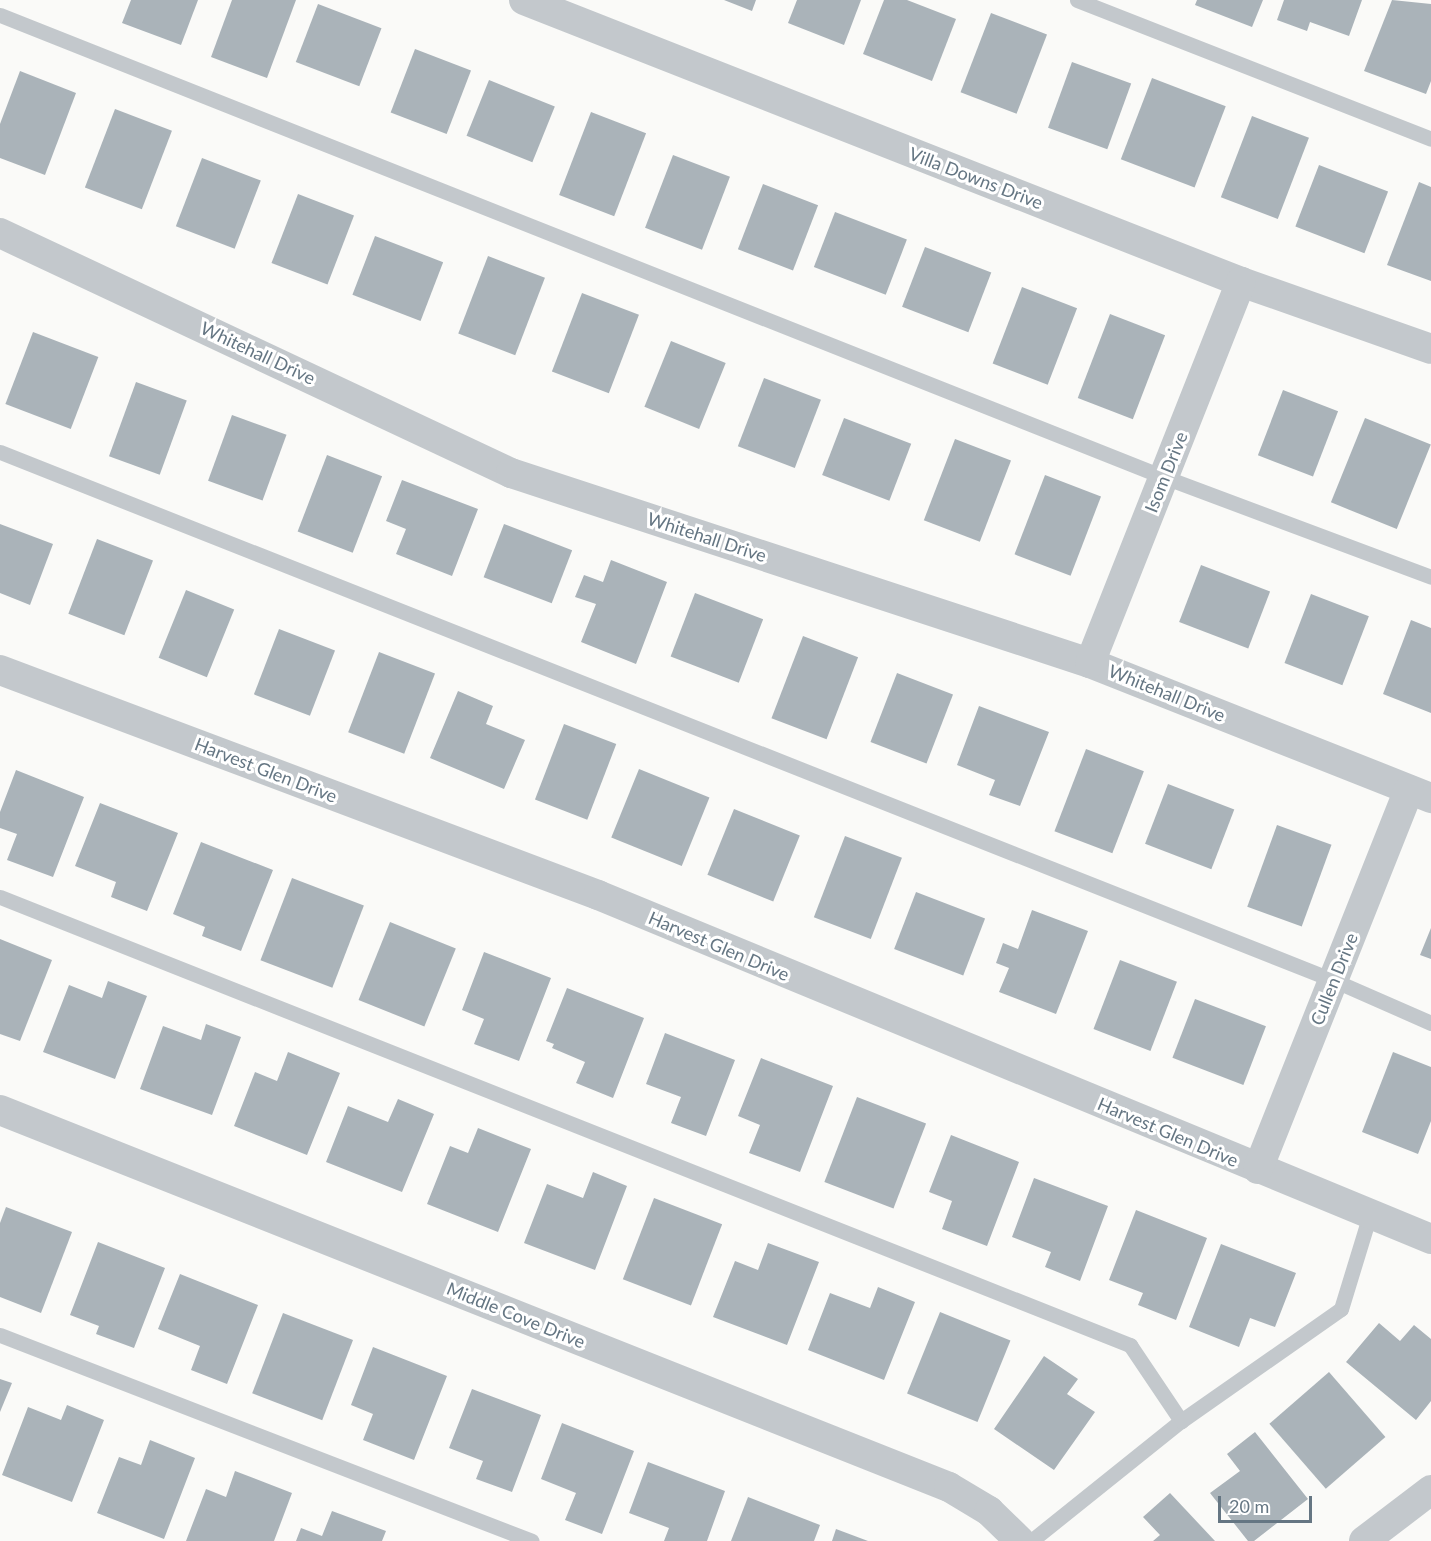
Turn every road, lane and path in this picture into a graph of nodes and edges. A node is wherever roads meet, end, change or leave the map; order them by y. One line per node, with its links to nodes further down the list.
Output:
1 (524, 0): 6 (street, Villa Downs Drive)
2 (1077, 0): 4 (lane)
3 (0, 15): 9 (lane)
4 (1431, 140)
5 (0, 233): 11 (street, Whitehall Drive)
6 (1241, 282): 7 (street, Villa Downs Drive); 9 (street, Isom Drive)
7 (1431, 349)
8 (0, 453): 15 (lane)
9 (1164, 477): 10 (lane); 11 (street, Isom Drive)
10 (1431, 577)
11 (1090, 663): 13 (street, Whitehall Drive)
12 (0, 670): 18 (street, Harvest Glen Drive)
13 (1420, 794): 15 (street, Cullen Drive)
14 (0, 897): 22 (lane)
15 (1333, 980): 16 (lane); 18 (street, Cullen Drive)
16 (1431, 1023)
17 (0, 1110): 25 (street, Middle Cove Drive)
18 (1258, 1169): 19 (street, Harvest Glen Drive)
19 (1370, 1214): 20 (street, Harvest Glen Drive); 22 (lane)
20 (1431, 1239)
21 (0, 1335): 24 (lane)
22 (1181, 1421): 26 (lane)
23 (1431, 1490): 27 (street)
24 (532, 1541)
25 (1020, 1541)
26 (1030, 1541)
27 (1364, 1541)

